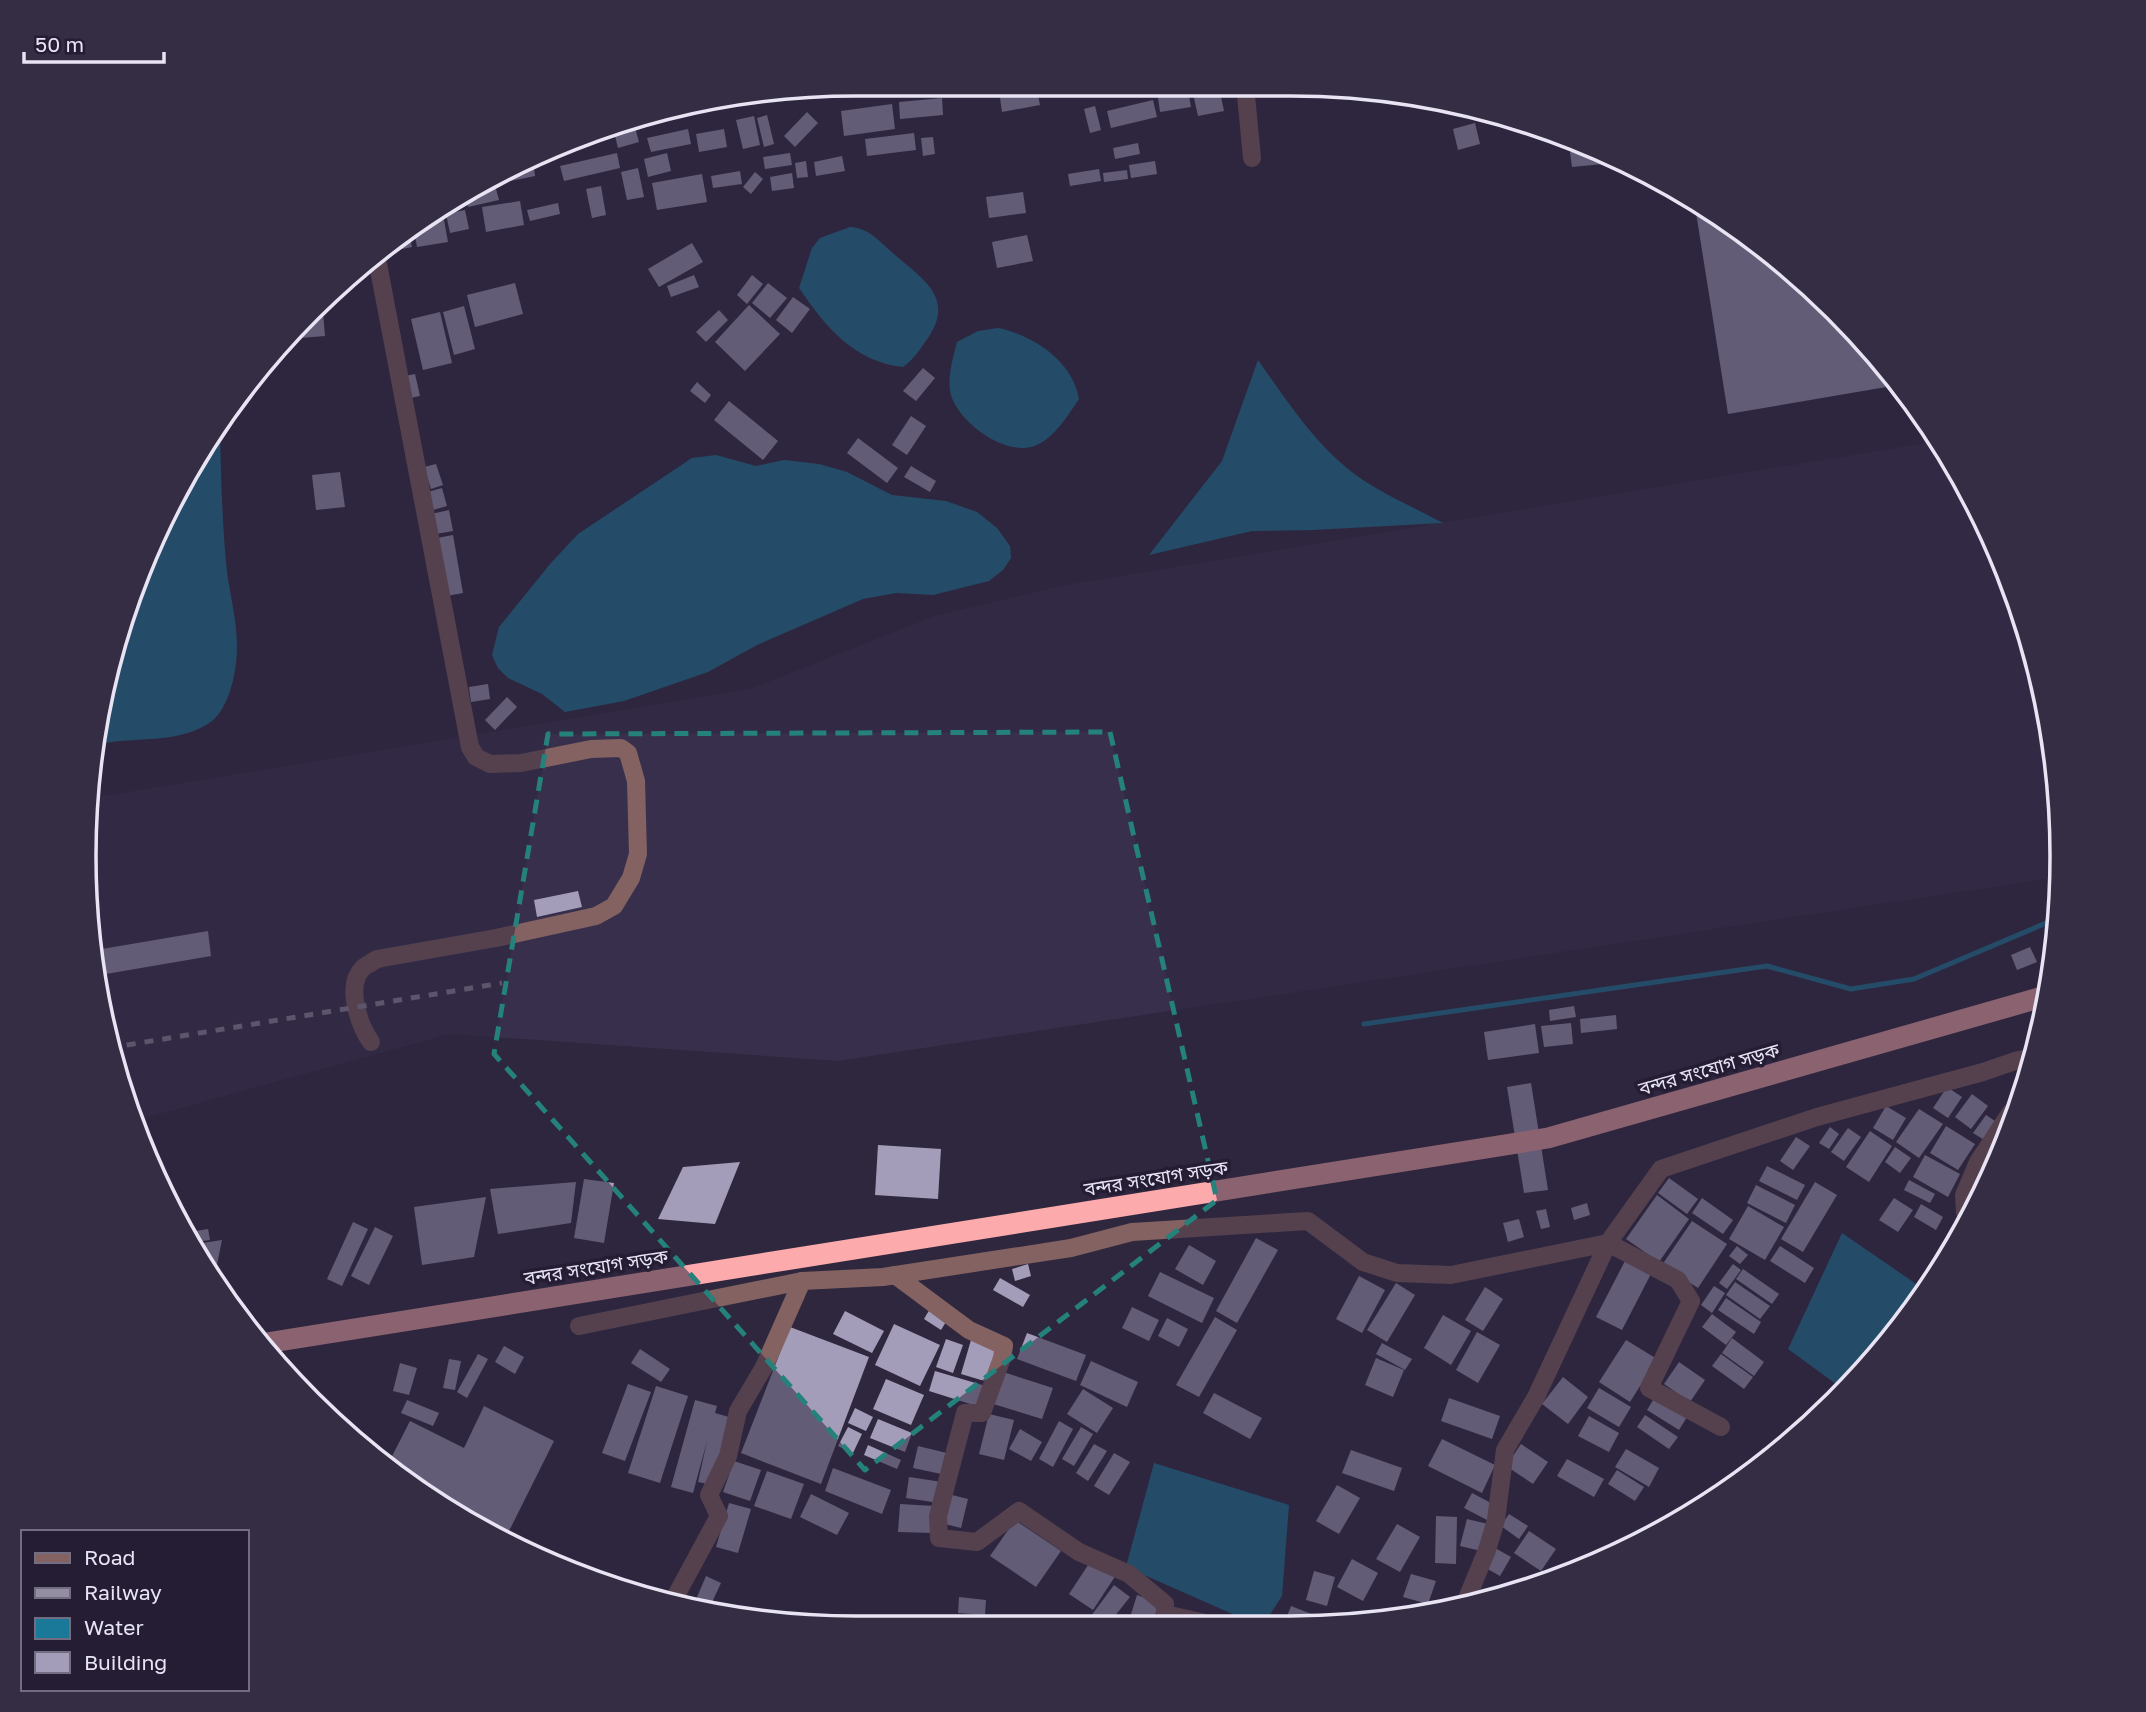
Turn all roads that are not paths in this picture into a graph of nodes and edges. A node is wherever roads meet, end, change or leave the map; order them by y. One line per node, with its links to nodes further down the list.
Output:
1 (1246, 96): 2 (street)
2 (1252, 158)
3 (378, 265): 5 (street)
4 (2036, 999): 13 (highway, বন্দর সংযোগ সড়ক)
5 (371, 1042)
6 (2021, 1064): 9 (street)
7 (1997, 1133): 8 (street)
8 (1965, 1204)
9 (1608, 1243): 10 (street); 14 (street); 16 (street)
10 (895, 1275): 11 (street); 17 (street)
11 (802, 1281): 12 (street); 15 (street)
12 (579, 1326)
13 (272, 1342)
14 (1721, 1427)
15 (676, 1594)
16 (1469, 1594)
17 (1163, 1616)

